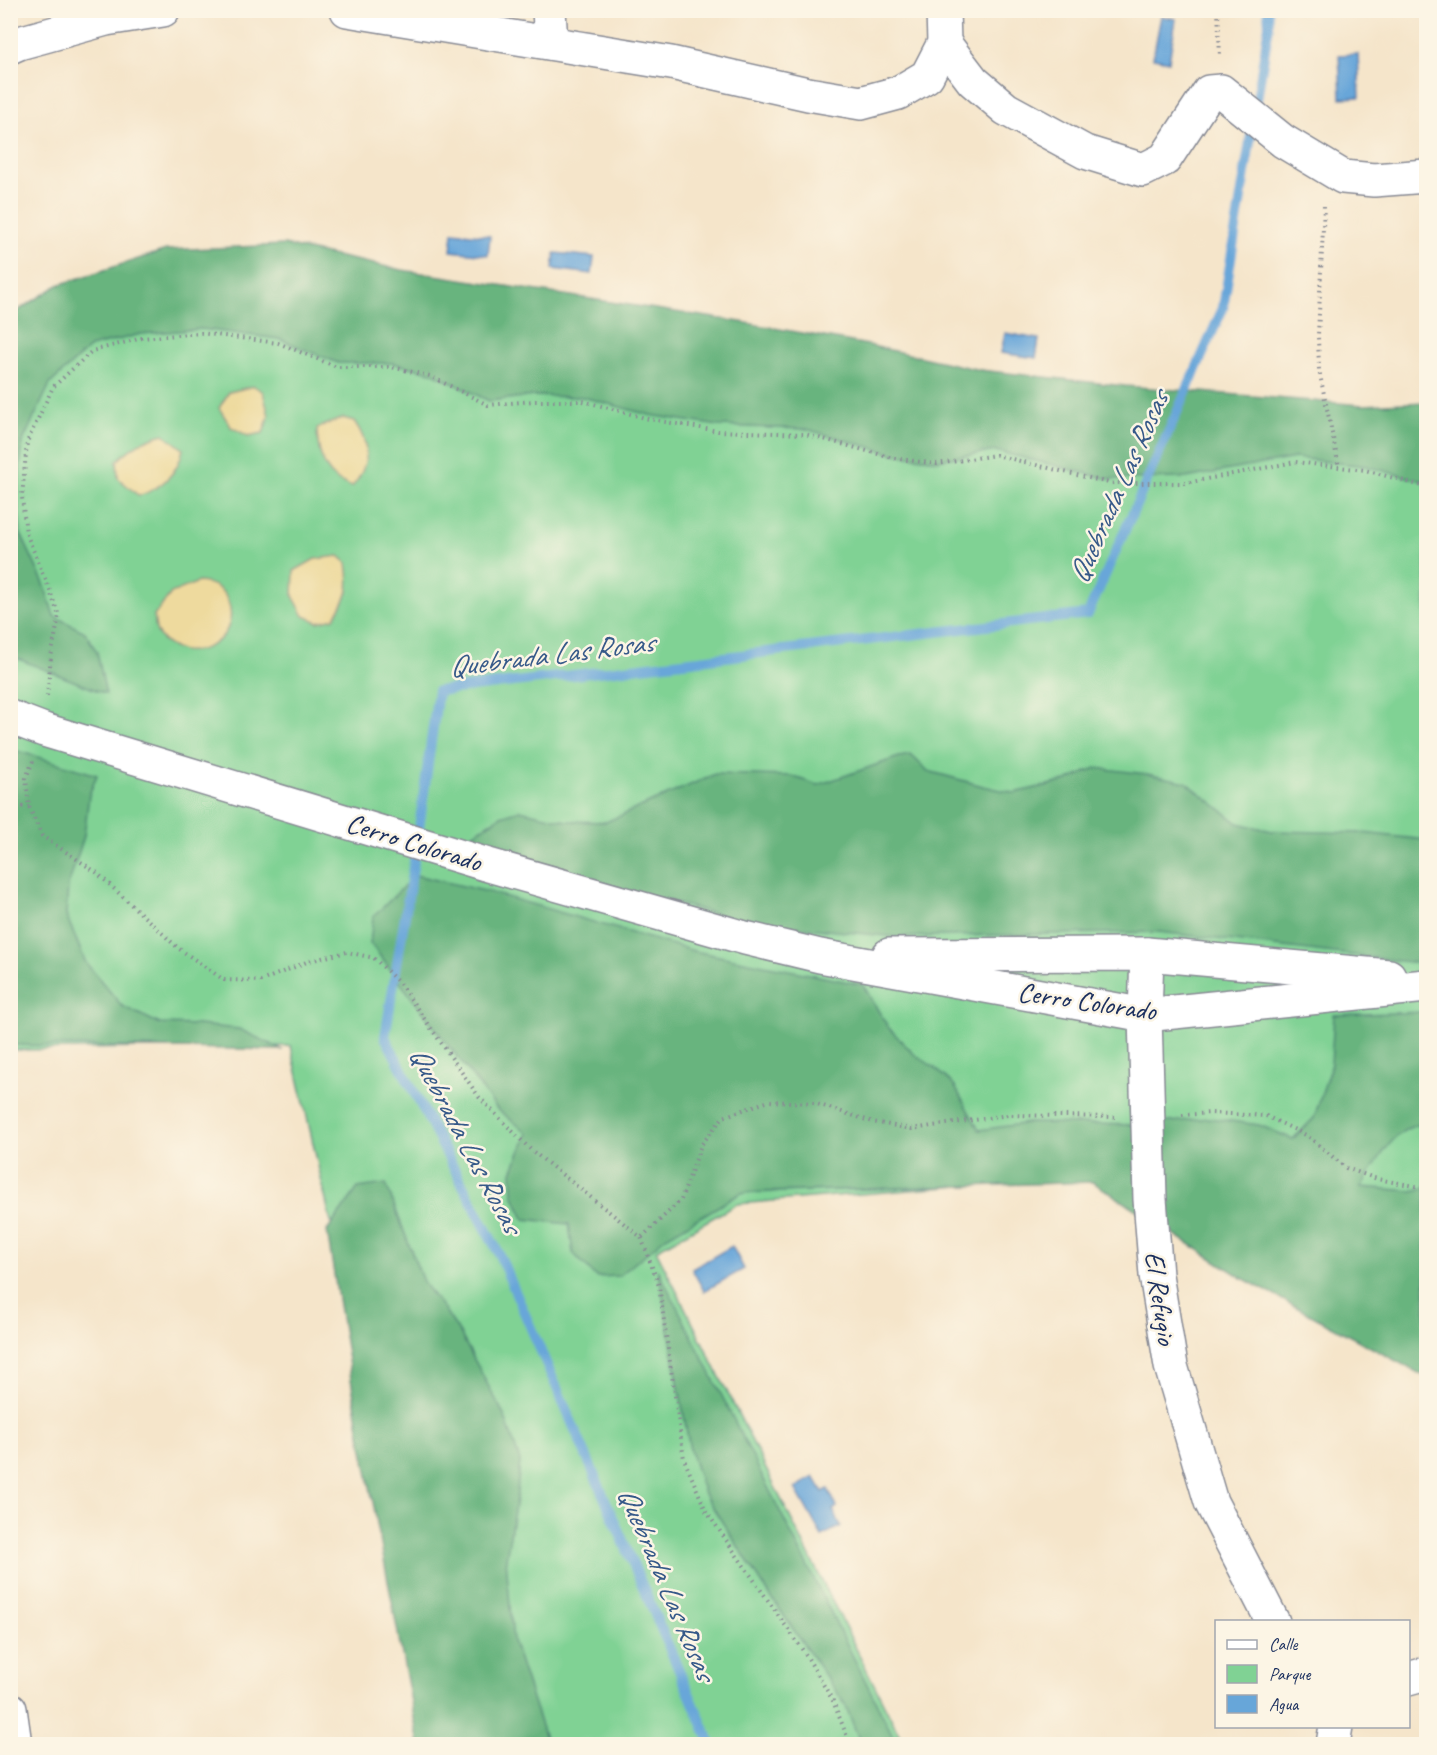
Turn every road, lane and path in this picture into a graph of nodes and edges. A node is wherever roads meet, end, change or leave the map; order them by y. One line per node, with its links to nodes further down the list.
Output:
1 (164, 10): 6 (street)
2 (348, 10): 7 (street)
3 (549, 10): 7 (street)
4 (944, 10): 8 (street)
5 (1218, 10): 10 (path)
6 (105, 15): 9 (street)
7 (551, 43): 8 (street)
8 (944, 43): 10 (street)
9 (10, 47)
10 (1221, 91): 11 (street)
11 (1325, 166): 12 (street); 13 (path)
12 (1426, 176)
13 (1339, 467): 14 (path); 16 (path)
14 (1426, 487)
15 (10, 717): 16 (street, Cerro Colorado)
16 (44, 730): 18 (path); 20 (street, Cerro Colorado)
17 (10, 806): 18 (path)
18 (29, 807): 26 (path)
19 (1147, 954): 20 (street, Cerro Colorado); 21 (street, Cerro Colorado); 23 (street, El Refugio)
20 (820, 956): 23 (street, Cerro Colorado)
21 (1426, 979)
22 (1426, 986): 23 (street, Cerro Colorado)
23 (1145, 1015): 24 (street, El Refugio)
24 (1146, 1117): 25 (path); 26 (path); 27 (street, El Refugio)
25 (1426, 1188)
26 (641, 1237): 33 (path)
27 (1272, 1620)
28 (1426, 1674): 29 (street)
29 (1410, 1678)
30 (10, 1709): 32 (street)
31 (1336, 1728): 34 (street)
32 (15, 1744)
33 (850, 1744)
34 (1333, 1744)

